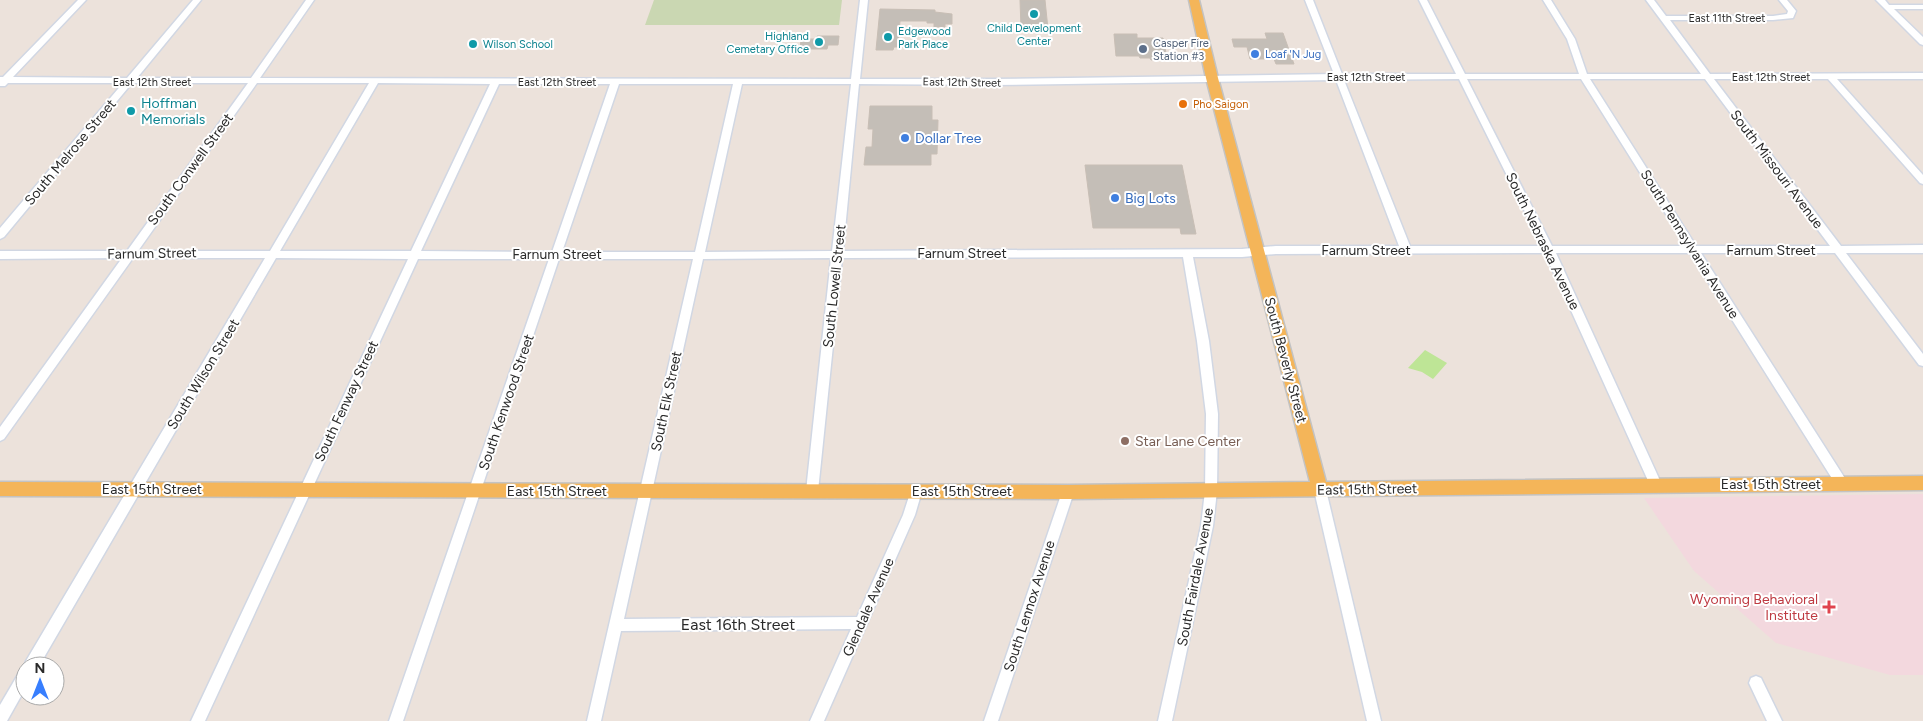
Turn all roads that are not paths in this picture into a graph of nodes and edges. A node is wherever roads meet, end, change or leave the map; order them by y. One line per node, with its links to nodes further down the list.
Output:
1 (82, 0): 24 (street)
2 (197, 0): 25 (street, South Melrose Street)
3 (310, 0): 26 (street, South Conwell Street)
4 (864, 0): 23 (street, South Lowell Street)
5 (1194, 0): 22 (main road, South Beverly Street)
6 (1309, 0): 18 (street)
7 (1423, 0): 19 (street, South Nebraska Avenue)
8 (1547, 0): 20 (street, South Pennsylvania Avenue)
9 (1650, 0): 14 (street, South Missouri Avenue)
10 (1783, 0): 14 (street, East 11th Street)
11 (1880, 0): 12 (street)
12 (1887, 7): 13 (street); 15 (street)
13 (1923, 7)
14 (1663, 18): 21 (street, South Missouri Avenue)
15 (1923, 42)
16 (1831, 76): 17 (street, East 12th Street); 21 (street, East 12th Street); 31 (street)
17 (1923, 76)
18 (1339, 77): 19 (street, East 12th Street); 22 (street, East 12th Street); 35 (street)
19 (1462, 77): 20 (street, East 12th Street); 36 (street, South Nebraska Avenue)
20 (1584, 77): 21 (street, East 12th Street); 37 (street, South Pennsylvania Avenue)
21 (1708, 77): 33 (street, South Missouri Avenue)
22 (1212, 78): 23 (street, East 12th Street); 38 (main road, South Beverly Street)
23 (855, 81): 30 (street, East 12th Street); 39 (street, South Lowell Street)
24 (2, 82): 25 (street, East 12th Street)
25 (130, 82): 26 (street, East 12th Street); 32 (street, South Melrose Street)
26 (253, 82): 27 (street, East 12th Street); 42 (street, South Conwell Street)
27 (374, 82): 28 (street, East 12th Street); 43 (street, South Wilson Street)
28 (495, 82): 29 (street, East 12th Street); 46 (street, South Fenway Street)
29 (615, 82): 30 (street, East 12th Street); 44 (street, South Kenwood Street)
30 (738, 82): 45 (street, South Elk Street)
31 (1923, 181)
32 (0, 235)
33 (1838, 249): 34 (street, Farnum Street); 37 (street, Farnum Street); 47 (street, South Missouri Avenue)
34 (1923, 249)
35 (1406, 250): 36 (street, Farnum Street); 38 (street, Farnum Street)
36 (1549, 250): 37 (street, Farnum Street); 51 (street, South Nebraska Avenue)
37 (1694, 250): 50 (street, South Pennsylvania Avenue)
38 (1258, 251): 40 (street, Farnum Street); 55 (main road, South Beverly Street)
39 (837, 253): 40 (street, Farnum Street); 45 (street, Farnum Street); 58 (street, South Lowell Street)
40 (1187, 253): 60 (street, South Fairdale Avenue)
41 (0, 254): 42 (street, Farnum Street)
42 (130, 254): 43 (street, Farnum Street); 48 (street, South Conwell Street)
43 (274, 254): 46 (street, Farnum Street); 53 (street, South Wilson Street)
44 (557, 254): 45 (street, Farnum Street); 46 (street, Farnum Street); 56 (street, South Kenwood Street)
45 (699, 254): 57 (street, South Elk Street)
46 (413, 255): 54 (street, South Fenway Street)
47 (1923, 362)
48 (0, 436)
49 (1923, 483): 50 (main road, East 15th Street)
50 (1842, 484): 51 (main road, East 15th Street)
51 (1656, 485): 55 (main road, East 15th Street)
52 (0, 489): 53 (main road, East 15th Street)
53 (134, 489): 54 (main road, East 15th Street); 64 (street, South Wilson Street)
54 (305, 490): 56 (main road, East 15th Street); 68 (street, South Fenway Street)
55 (1320, 490): 60 (main road, East 15th Street); 74 (street, South Beverly Street)
56 (475, 491): 57 (main road, East 15th Street); 69 (street, South Kenwood Street)
57 (647, 491): 58 (main road, East 15th Street); 63 (street, South Elk Street)
58 (812, 491): 59 (main road, East 15th Street)
59 (916, 491): 61 (main road, East 15th Street); 62 (street, Glendale Avenue)
60 (1211, 491): 61 (main road, East 15th Street); 73 (street, South Fairdale Avenue)
61 (1068, 492): 72 (street, South Lennox Avenue)
62 (861, 623): 63 (street, East 16th Street); 71 (street, Glendale Avenue)
63 (616, 625): 70 (street, South Elk Street)
64 (37, 656)
65 (1756, 683): 75 (street)
66 (15, 693): 67 (street)
67 (0, 719)
68 (198, 721)
69 (396, 721)
70 (594, 721)
71 (817, 721)
72 (991, 721)
73 (1165, 721)
74 (1374, 721)
75 (1775, 721)

